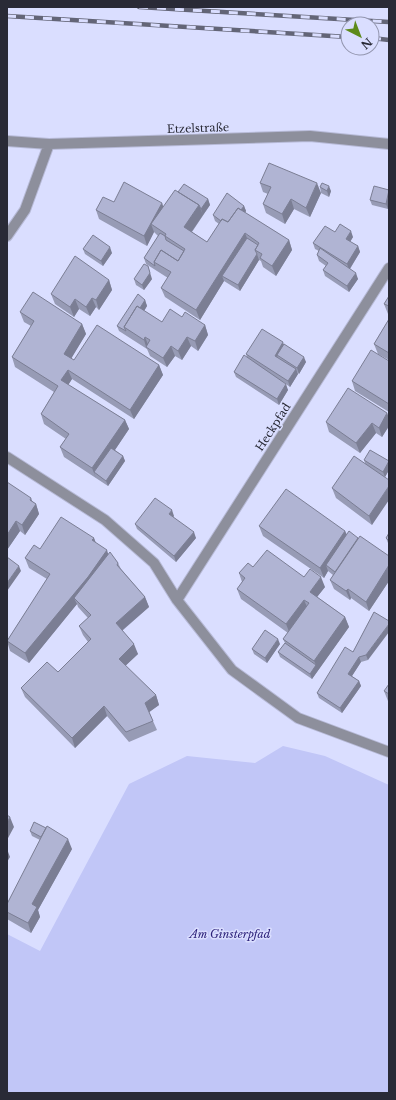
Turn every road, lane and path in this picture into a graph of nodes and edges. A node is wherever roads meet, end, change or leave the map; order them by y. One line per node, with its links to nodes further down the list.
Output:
1 (7, 141): 2 (street, Etzelstraße)
2 (50, 144): 3 (street, Etzelstraße); 4 (street)
3 (389, 144)
4 (7, 236)
5 (389, 268): 7 (street, Heckpfad)
6 (7, 457): 7 (street)
7 (177, 600): 8 (street)
8 (389, 752)

